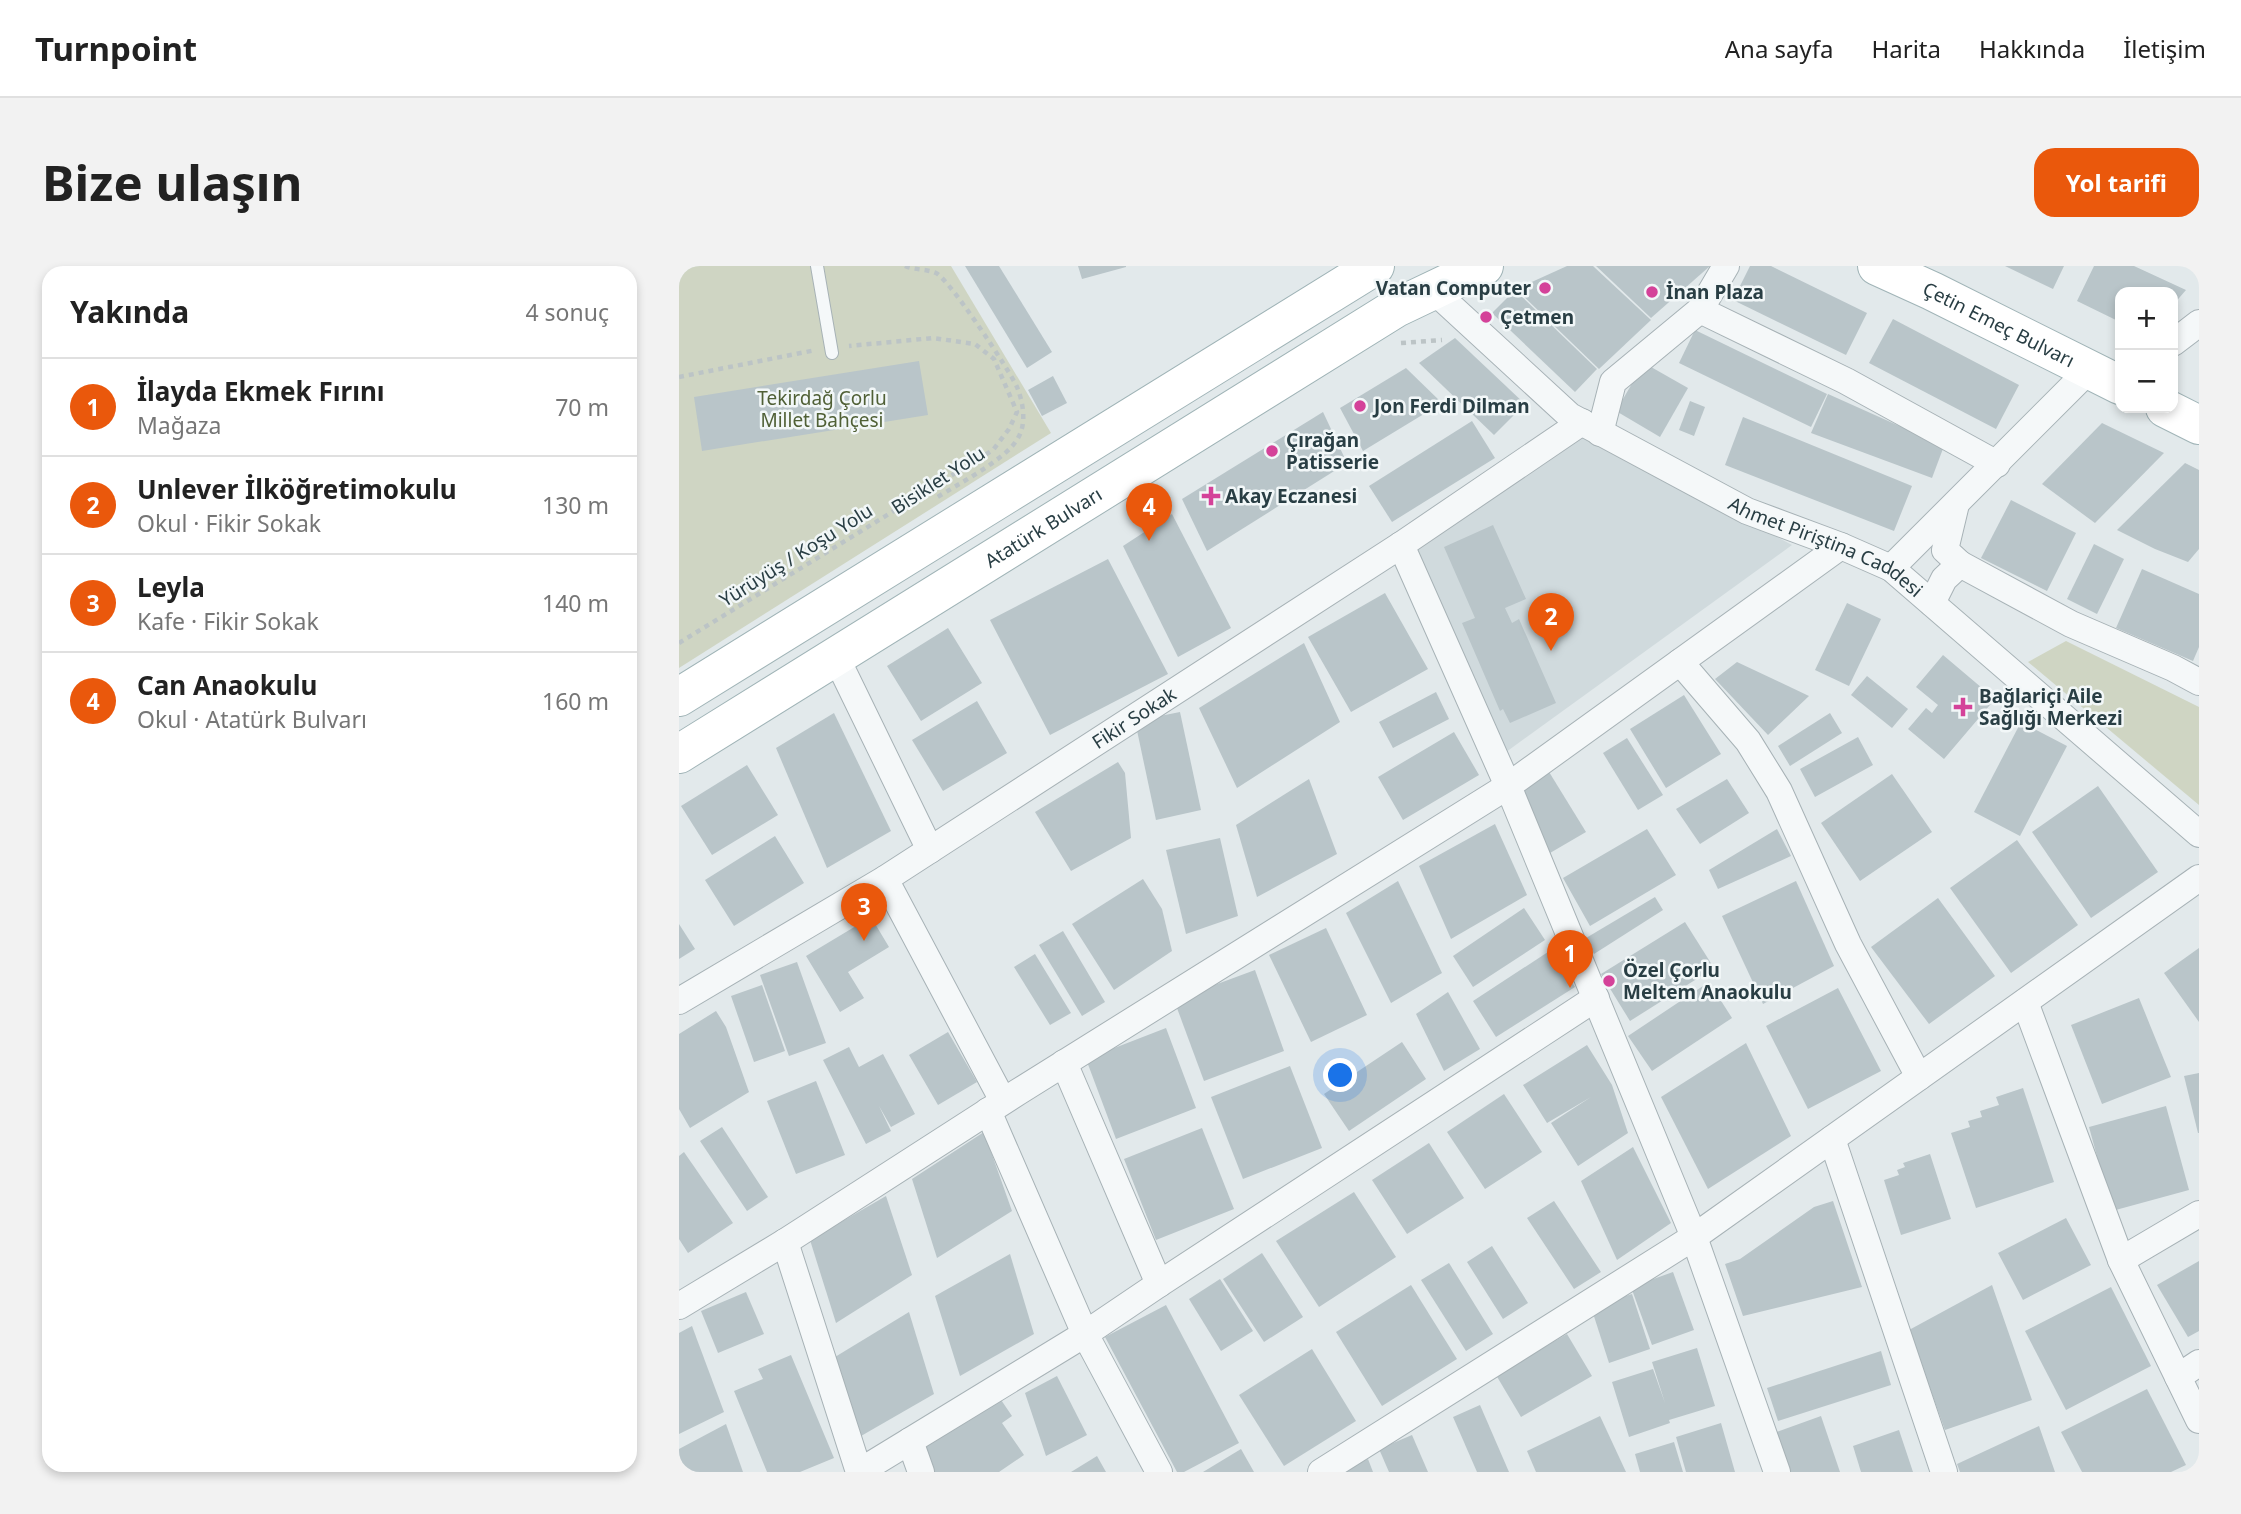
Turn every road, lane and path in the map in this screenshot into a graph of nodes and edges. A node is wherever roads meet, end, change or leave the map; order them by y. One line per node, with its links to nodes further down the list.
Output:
1 (817, 266): 12 (lane)
2 (905, 266): 19 (path, Bisiklet Yolu)
3 (1375, 266): 30 (main road)
4 (1484, 266): 8 (main road, Atatürk Bulvarı)
5 (1726, 266): 9 (street, Fikir Sokak)
6 (1877, 266): 7 (main road, Çetin Emeç Bulvarı)
7 (1923, 278): 14 (main road, Çetin Emeç Bulvarı)
8 (1433, 290): 16 (street, Ahmet Piriştina Caddesi); 27 (main road, Atatürk Bulvarı)
9 (1700, 310): 16 (street, Fikir Sokak); 18 (street)
10 (2199, 323): 11 (street)
11 (2178, 339)
12 (831, 350): 13 (path, Yürüyüş / Koşu Yolu); 26 (path, Yürüyüş / Koşu Yolu)
13 (679, 377)
14 (2112, 381): 18 (street)
15 (2175, 413): 17 (main road)
16 (1584, 424): 21 (street, Fikir Sokak); 22 (street, Ahmet Piriştina Caddesi)
17 (2199, 425)
18 (1997, 464): 20 (street)
19 (926, 504)
20 (1956, 504): 23 (street); 24 (street)
21 (1401, 545): 32 (street); 34 (street, Fikir Sokak)
22 (1841, 546): 24 (street, Ahmet Piriştina Caddesi); 28 (street)
23 (1960, 565): 25 (street); 29 (street)
24 (1891, 568): 25 (street, Ahmet Piriştina Caddesi)
25 (1932, 603): 33 (street, Ahmet Piriştina Caddesi)
26 (679, 643)
27 (836, 657): 31 (main road, Atatürk Bulvarı); 34 (street)
28 (1680, 662): 32 (street); 41 (street)
29 (2199, 682)
30 (679, 697)
31 (679, 754)
32 (1508, 786): 37 (street); 40 (street)
33 (2199, 834)
34 (930, 850): 36 (street, Fikir Sokak)
35 (2199, 878): 39 (street)
36 (885, 879): 38 (street, Fikir Sokak); 42 (street)
37 (1596, 998): 45 (street); 48 (street)
38 (679, 1001)
39 (2025, 1002): 41 (street); 47 (street)
40 (1064, 1063): 42 (street); 48 (street)
41 (1919, 1077): 43 (street)
42 (995, 1106): 46 (street); 50 (street)
43 (1832, 1139): 45 (street); 58 (street)
44 (2199, 1214): 47 (street)
45 (1695, 1237): 56 (street); 57 (street)
46 (785, 1242): 49 (street); 53 (street)
47 (2120, 1260): 51 (street)
48 (1159, 1284): 50 (street)
49 (679, 1306)
50 (1085, 1334): 53 (street); 55 (street)
51 (2188, 1370): 52 (street)
52 (2199, 1420)
53 (910, 1441): 54 (street)
54 (921, 1472)
55 (1159, 1472)
56 (1321, 1472)
57 (1777, 1472)
58 (1944, 1472)

